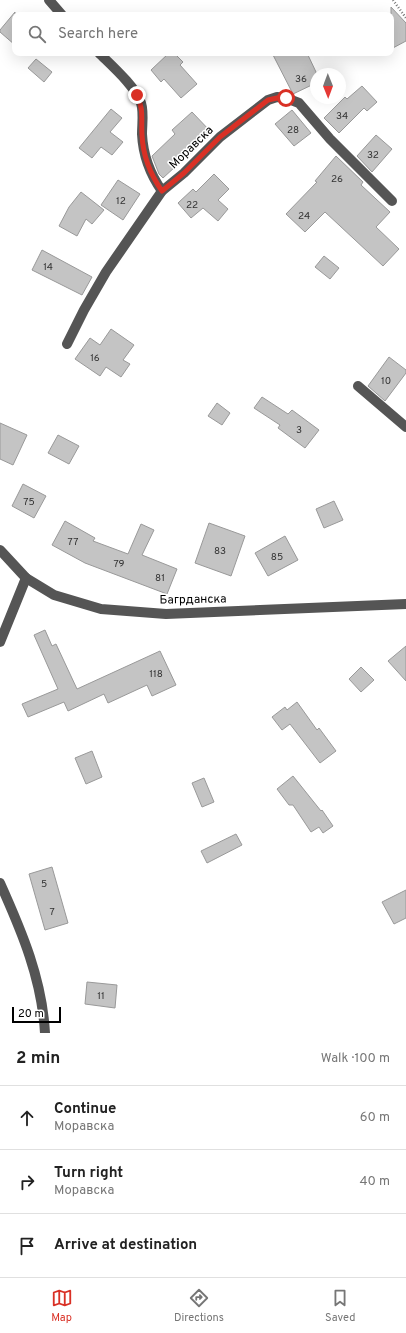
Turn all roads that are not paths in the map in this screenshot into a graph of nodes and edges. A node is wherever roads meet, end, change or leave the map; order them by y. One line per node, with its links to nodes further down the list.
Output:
1 (49, 0): 2 (street)
2 (59, 12)
3 (102, 56): 4 (street)
4 (162, 191): 5 (street, Моравска); 6 (street, Моравска)
5 (392, 201)
6 (68, 344)
7 (358, 386): 8 (street)
8 (406, 427)
9 (0, 550): 10 (street, Багрданска)
10 (26, 578): 11 (street, Багрданска); 12 (street)
11 (406, 604)
12 (0, 642)
13 (0, 883): 14 (street)
14 (45, 1033)

